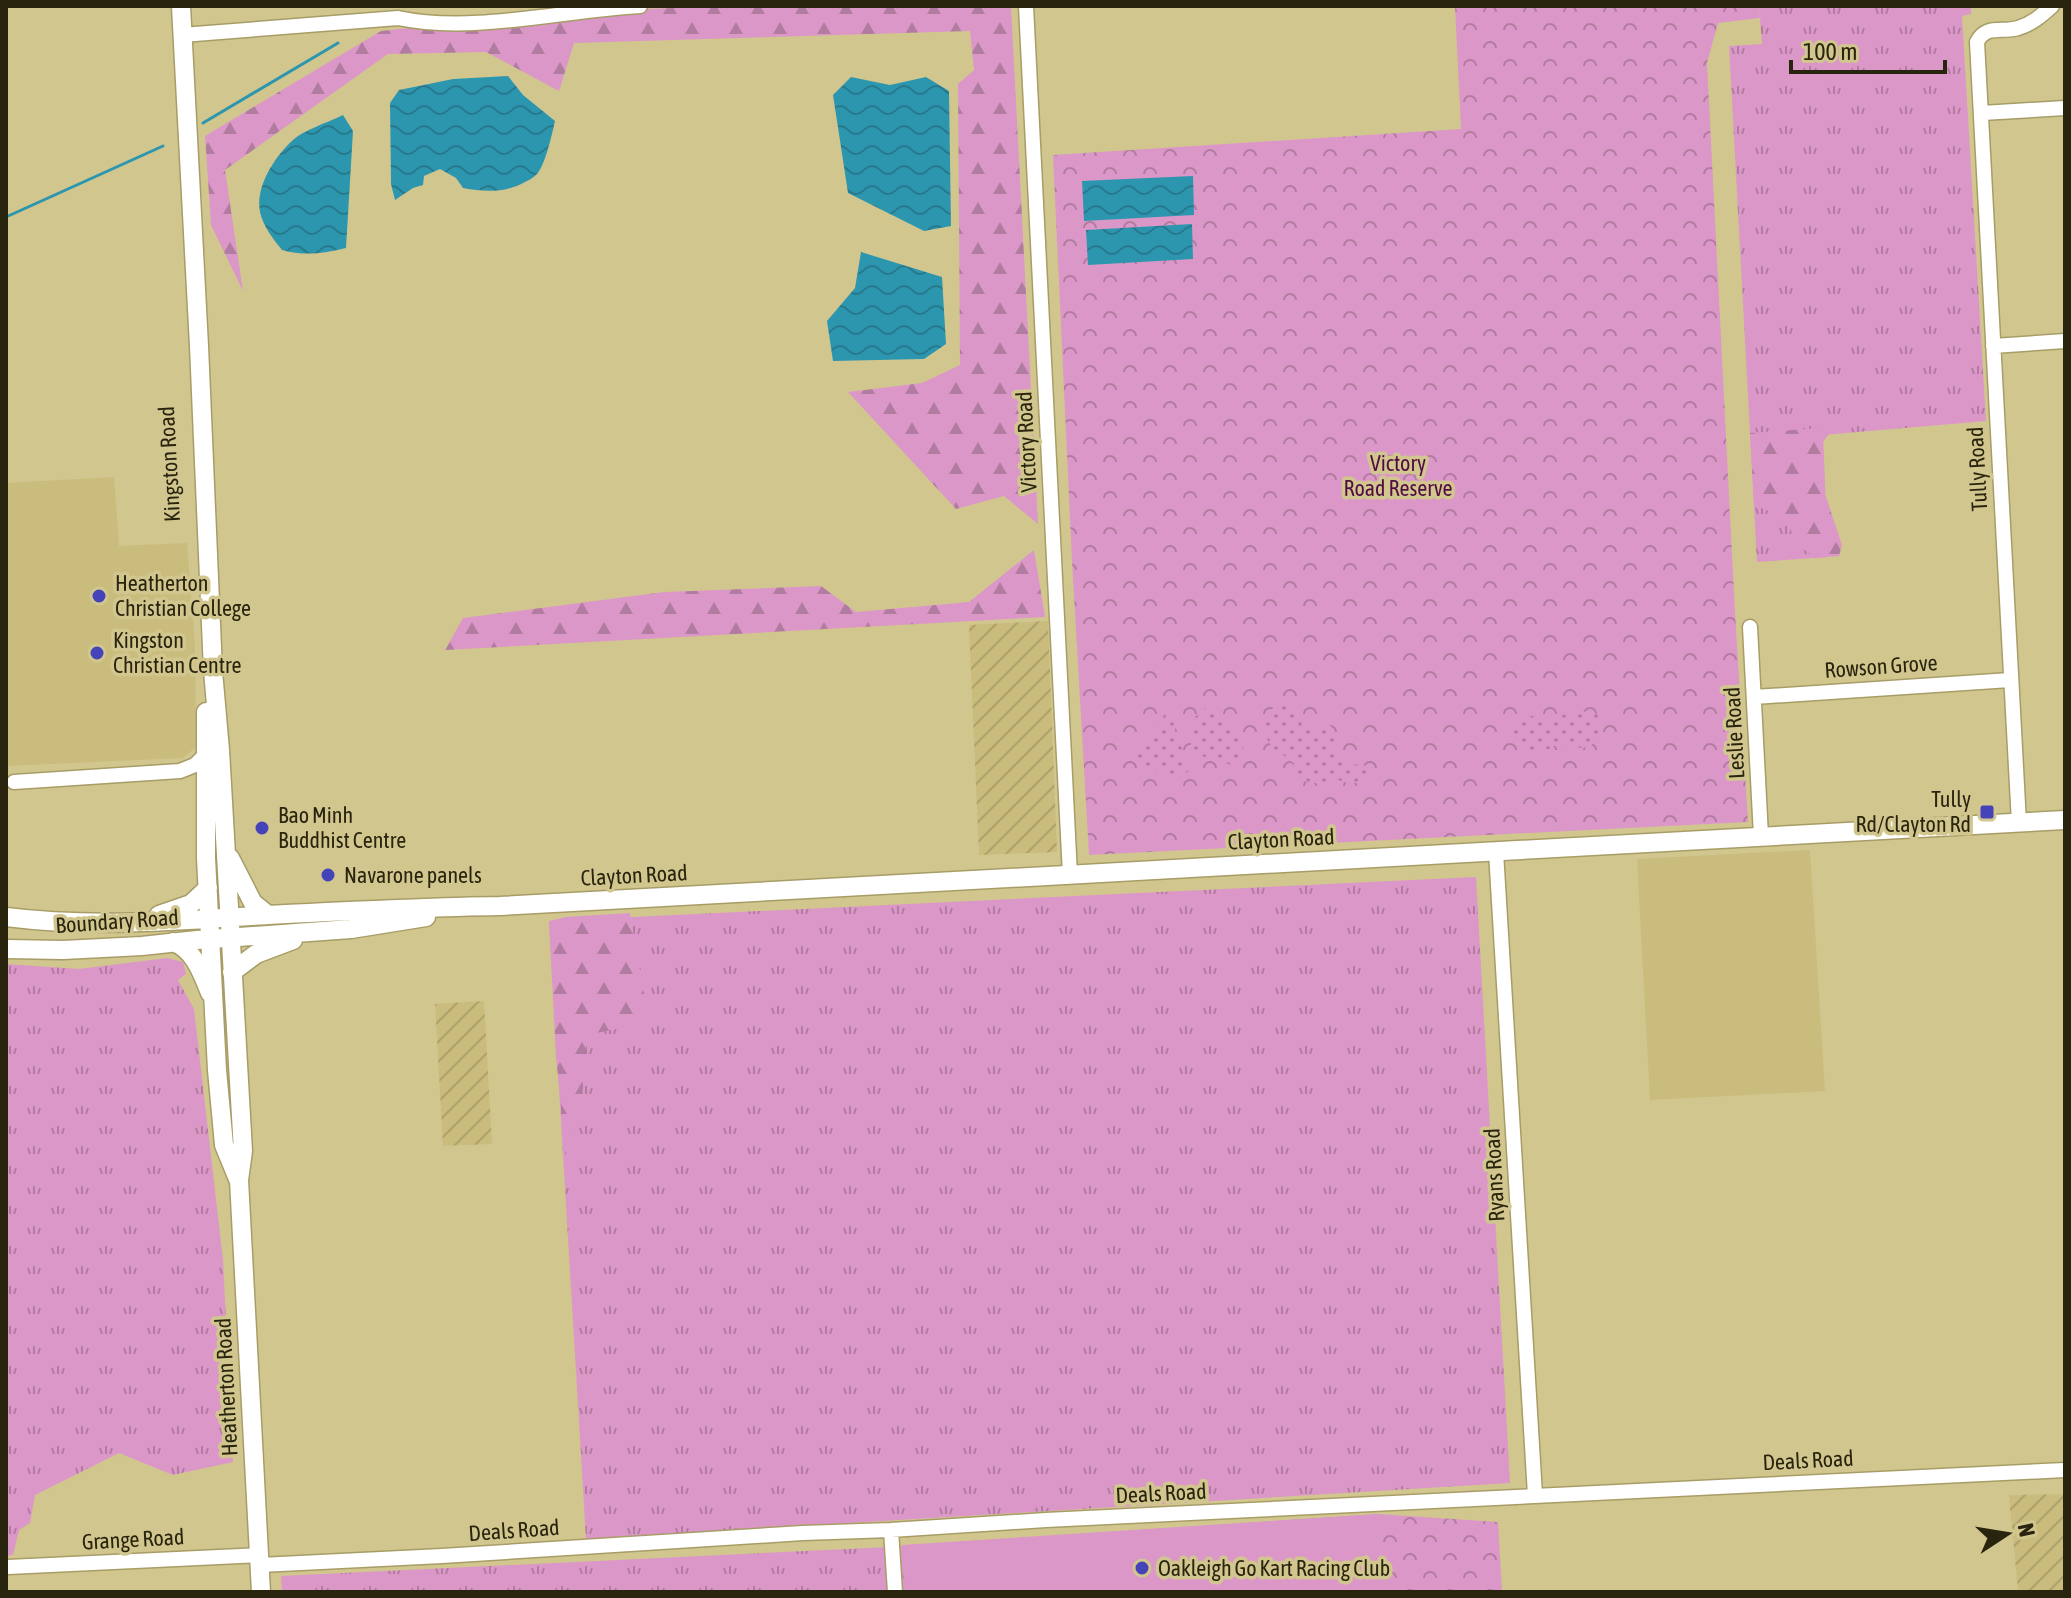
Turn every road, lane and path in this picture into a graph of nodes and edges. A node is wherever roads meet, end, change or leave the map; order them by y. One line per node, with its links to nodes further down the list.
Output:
1 (172, 6): 6 (main road, Kingston Road)
2 (181, 6): 6 (main road, Kingston Road)
3 (640, 6): 6 (street)
4 (1026, 6): 23 (street, Victory Road)
5 (2052, 6): 8 (street, Tully Road)
6 (178, 35): 14 (main road, Kingston Road); 21 (main road, Kingston Road)
7 (2065, 108): 8 (street)
8 (1982, 113): 10 (street, Tully Road)
9 (2065, 341): 10 (street)
10 (1993, 346): 12 (street, Tully Road)
11 (1750, 627): 13 (street, Leslie Road)
12 (2010, 680): 13 (street, Rowson Grove); 19 (street, Tully Road)
13 (1754, 697): 20 (street, Leslie Road)
14 (207, 753): 15 (street); 17 (main road, Kingston Road)
15 (180, 771): 16 (street); 17 (street)
16 (14, 782)
17 (206, 793): 24 (main road, Kingston Road)
18 (2065, 820): 19 (main road, Clayton Road)
19 (2019, 823): 20 (main road, Clayton Road)
20 (1761, 836): 22 (main road, Clayton Road)
21 (225, 840): 25 (main road); 27 (main road, Kingston Road)
22 (1496, 852): 23 (main road, Clayton Road); 39 (street, Ryans Road)
23 (1070, 875): 30 (main road, Clayton Road)
24 (208, 888): 28 (main road, Kingston Road); 29 (main road)
25 (268, 915): 27 (main road, Clayton Road); 30 (main road, Clayton Road)
26 (6, 917): 29 (main road, Boundary Road)
27 (229, 918): 28 (main road, Boundary Road); 31 (main road, Heatherton Road)
28 (209, 919): 29 (main road, Boundary Road); 32 (main road, Heatherton Road)
29 (133, 923)
30 (323, 925): 31 (main road, Clayton Road); 35 (main road)
31 (231, 938): 32 (main road, Boundary Road); 35 (main road, Heatherton Road)
32 (211, 939): 33 (main road, Boundary Road); 36 (main road, Heatherton Road)
33 (173, 942): 34 (main road, Boundary Road); 36 (main road)
34 (8, 950)
35 (232, 972): 37 (main road, Heatherton Road)
36 (215, 1019): 37 (main road, Heatherton Road)
37 (239, 1180): 41 (main road, Heatherton Road)
38 (2065, 1470): 39 (street, Deals Road)
39 (1535, 1495): 40 (street, Deals Road)
40 (891, 1530): 41 (street, Deals Road); 44 (street)
41 (260, 1560): 42 (street, Grange Road); 43 (main road, Heatherton Road)
42 (8, 1567)
43 (261, 1592)
44 (895, 1592)

